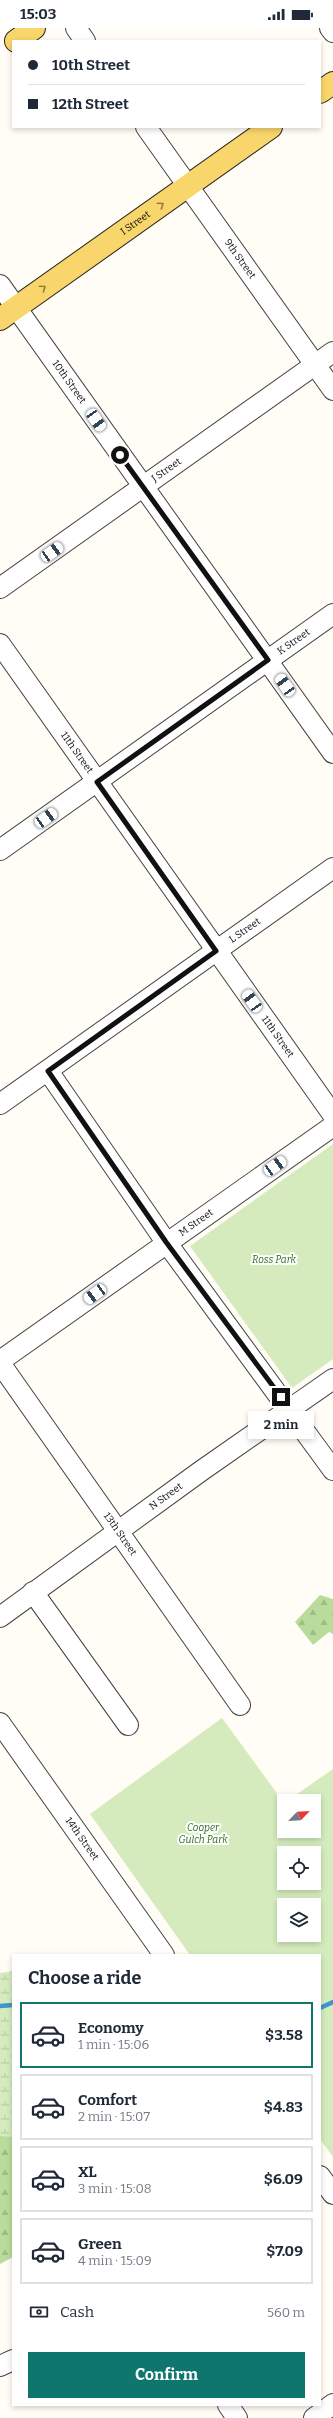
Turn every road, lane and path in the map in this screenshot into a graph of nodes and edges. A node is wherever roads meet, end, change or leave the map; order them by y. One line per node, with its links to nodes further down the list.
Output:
1 (34, 28): 5 (main road)
2 (76, 28): 6 (street)
3 (330, 28): 4 (street)
4 (333, 32)
5 (17, 40)
6 (84, 40)
7 (12, 44): 8 (main road)
8 (0, 52)
9 (333, 83): 10 (main road)
10 (321, 91)
11 (147, 128): 13 (street, 9th Street)
12 (270, 128): 13 (main road, I Street)
13 (188, 186): 15 (main road, I Street, one-way to 13); 17 (street, 9th Street)
14 (0, 285): 15 (street, 10th Street)
15 (8, 313): 19 (street, 10th Street)
16 (333, 352): 17 (street, J Street)
17 (315, 365): 18 (street, 9th Street); 19 (street, J Street)
18 (333, 390)
19 (143, 487): 20 (street, J Street); 23 (street, 10th Street)
20 (0, 588)
21 (333, 614): 23 (street, K Street)
22 (0, 644): 25 (street, 11th Street)
23 (268, 660): 24 (street, 10th Street); 25 (street, K Street)
24 (333, 752)
25 (97, 782): 26 (street, K Street); 28 (street, 11th Street)
26 (0, 850)
27 (333, 868): 28 (street, L Street)
28 (216, 951): 29 (street, L Street); 31 (street, 11th Street)
29 (48, 1071): 30 (street, L Street); 33 (street)
30 (0, 1104)
31 (333, 1115)
32 (333, 1126): 33 (street, M Street)
33 (166, 1242): 34 (street, M Street); 36 (street)
34 (0, 1362): 38 (street, 13th Street)
35 (333, 1379): 36 (street, N Street)
36 (290, 1410): 37 (street); 38 (street, N Street)
37 (333, 1470)
38 (118, 1532): 39 (street, N Street); 41 (street, 13th Street)
39 (33, 1592): 40 (street, N Street); 43 (street)
40 (0, 1617)
41 (240, 1705)
42 (0, 1723): 44 (street, 14th Street)
43 (128, 1725)
44 (163, 1954)
45 (321, 2177): 46 (street)
46 (333, 2194)
47 (12, 2360): 48 (street)
48 (0, 2366)
49 (333, 2404): 52 (street)
50 (229, 2406): 51 (street)
51 (237, 2418)
52 (314, 2418)

